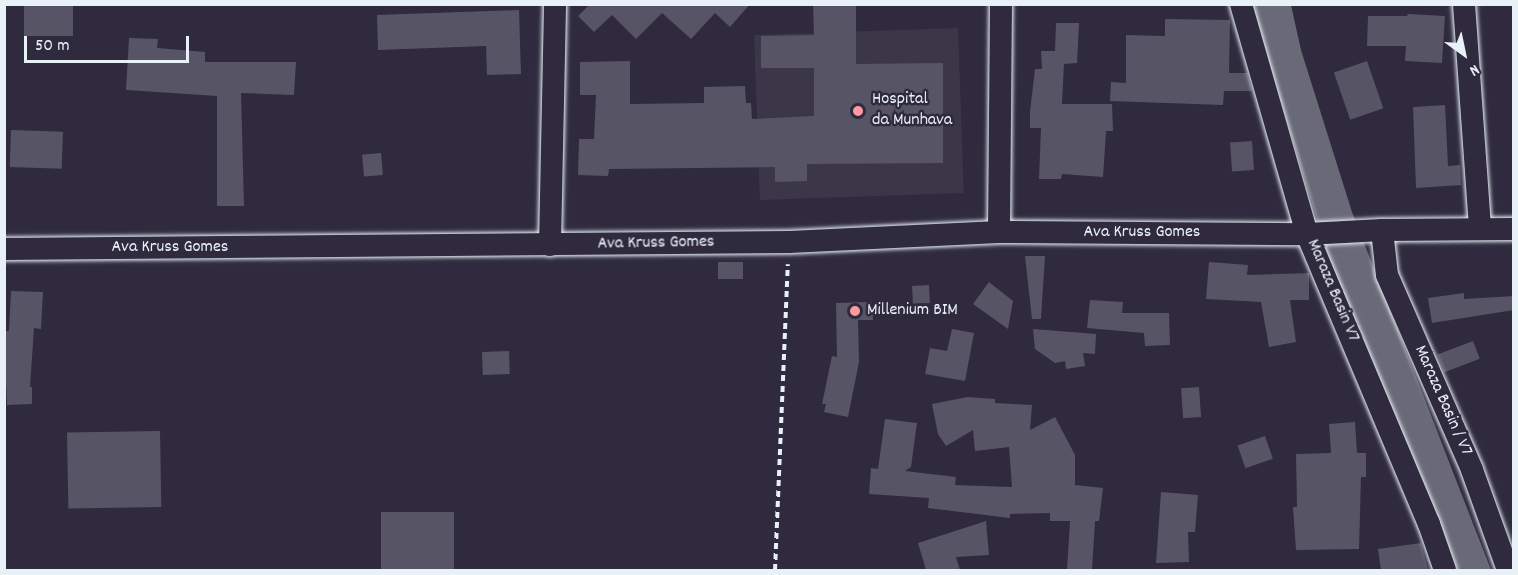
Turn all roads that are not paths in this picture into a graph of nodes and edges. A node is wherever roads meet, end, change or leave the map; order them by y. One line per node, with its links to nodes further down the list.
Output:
1 (555, 4): 10 (street)
2 (1001, 4): 8 (street)
3 (1241, 4): 9 (street, Maraza Basin V7)
4 (1464, 4): 5 (street)
5 (1480, 228): 6 (street, Ava Kruss Gomes); 7 (street, Ava Kruss Gomes)
6 (1514, 229)
7 (1382, 230): 9 (street, Ava Kruss Gomes); 13 (street, Maraza Basin / V7)
8 (999, 232): 9 (street, Ava Kruss Gomes); 10 (street, Ava Kruss Gomes)
9 (1307, 234): 12 (street, Maraza Basin V7)
10 (550, 245): 11 (street, Ava Kruss Gomes)
11 (4, 249)
12 (1445, 570)
13 (1508, 570)

